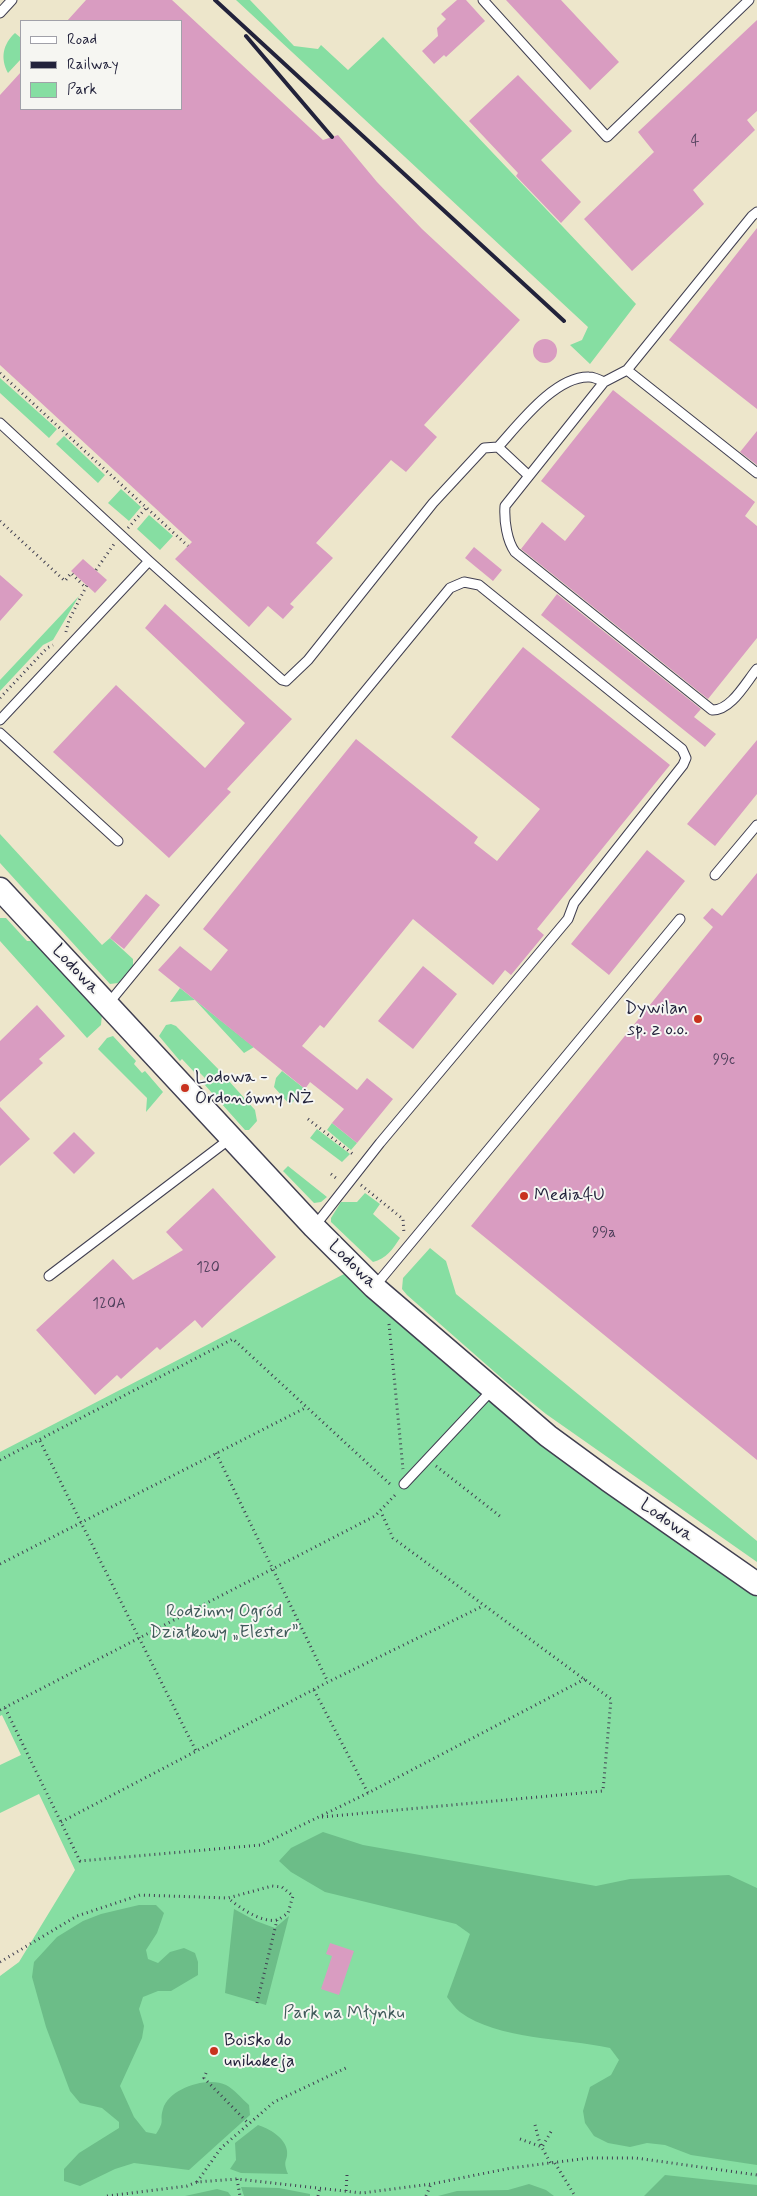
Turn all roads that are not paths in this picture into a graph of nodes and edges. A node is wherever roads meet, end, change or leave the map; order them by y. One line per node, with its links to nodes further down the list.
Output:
1 (12, 0): 4 (lane)
2 (482, 0): 3 (lane)
3 (748, 0)
4 (0, 13)
5 (757, 212): 6 (lane)
6 (627, 370): 7 (lane); 10 (lane)
7 (604, 382): 9 (lane); 11 (lane)
8 (0, 423): 12 (lane)
9 (498, 447): 11 (lane); 12 (lane)
10 (757, 473)
11 (529, 476): 13 (lane)
12 (149, 561): 14 (lane)
13 (757, 668)
14 (0, 720)
15 (0, 733): 17 (lane)
16 (757, 825): 18 (lane)
17 (118, 841)
18 (715, 875)
19 (0, 889): 21 (street, Lodowa)
20 (680, 919): 25 (lane)
21 (108, 1005): 22 (street, Lodowa); 23 (lane)
22 (231, 1138): 23 (street, Lodowa); 24 (lane)
23 (314, 1227): 25 (street, Lodowa)
24 (49, 1276)
25 (380, 1293): 26 (street, Lodowa)
26 (493, 1390): 27 (lane); 28 (street, Lodowa)
27 (404, 1484)
28 (757, 1584)

